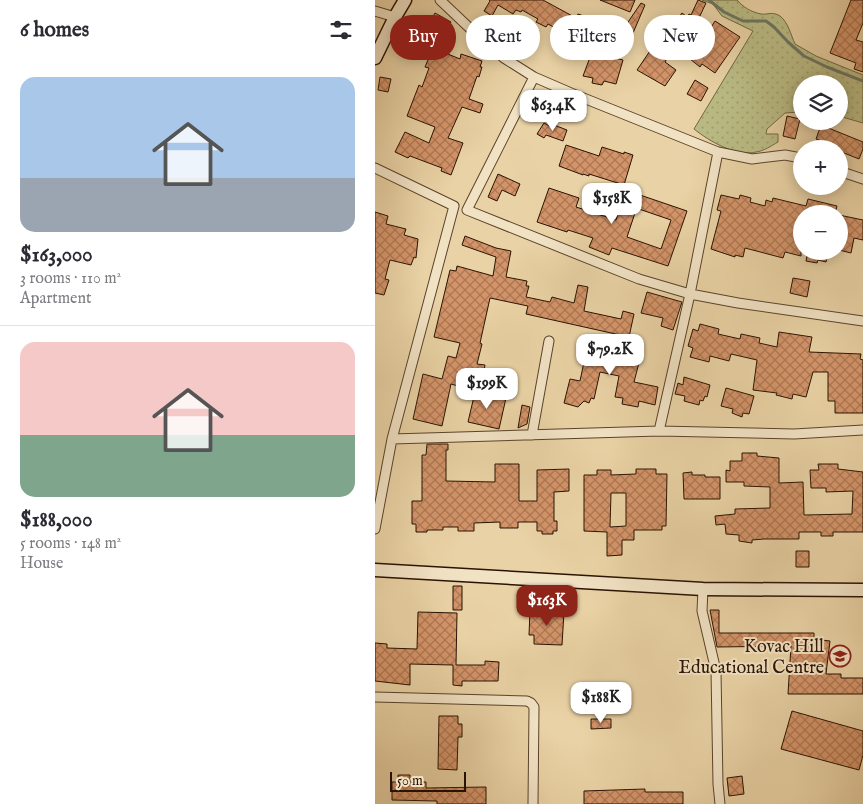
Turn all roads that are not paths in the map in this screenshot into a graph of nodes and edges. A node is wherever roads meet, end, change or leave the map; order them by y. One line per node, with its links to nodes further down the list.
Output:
1 (405, 0): 4 (street)
2 (440, 0): 8 (street)
3 (375, 11): 5 (street)
4 (396, 15)
5 (390, 16)
6 (390, 27): 7 (street)
7 (375, 58)
8 (534, 77): 9 (street); 15 (street)
9 (718, 152): 10 (street); 16 (street)
10 (793, 156)
11 (375, 168): 14 (street)
12 (848, 174): 13 (street)
13 (863, 180)
14 (454, 206): 15 (street); 22 (street)
15 (467, 210): 16 (street)
16 (690, 294): 17 (street); 20 (street)
17 (863, 321)
18 (549, 341): 21 (street)
19 (863, 430): 20 (street)
20 (659, 431): 21 (street)
21 (532, 435): 22 (street)
22 (392, 439): 23 (street)
23 (375, 529)
24 (375, 570): 25 (street)
25 (703, 590): 26 (street); 29 (street)
26 (863, 590)
27 (375, 696): 28 (street)
28 (533, 804)
29 (720, 804)

